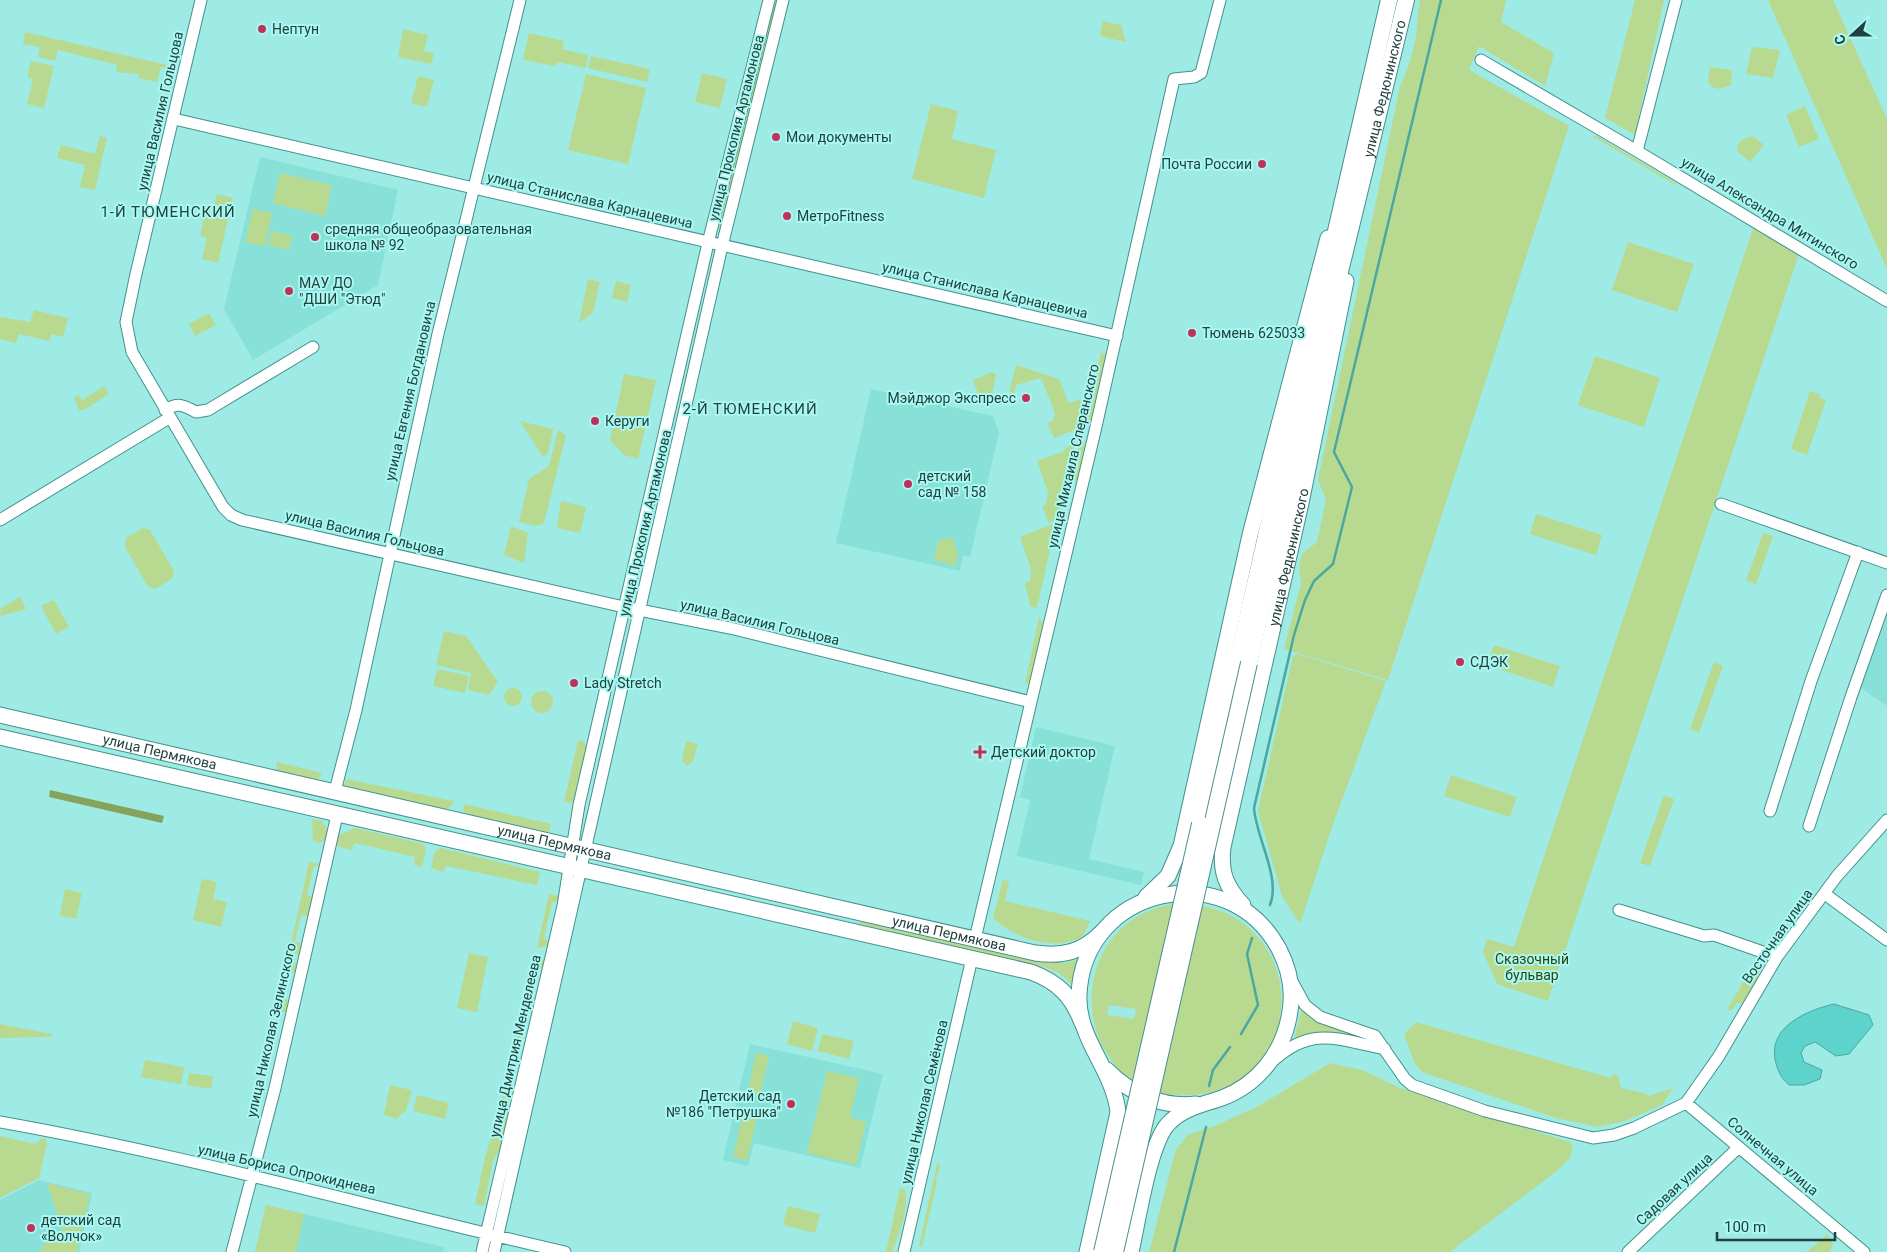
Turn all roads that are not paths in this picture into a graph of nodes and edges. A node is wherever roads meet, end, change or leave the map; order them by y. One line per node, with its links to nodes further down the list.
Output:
1 (201, 0): 10 (street, улица Василия Гольцова)
2 (520, 0): 13 (street, улица Евгения Богдановича)
3 (769, 0): 14 (street, улица Прокопия Артамонова)
4 (783, 0): 15 (street, улица Прокопия Артамонова)
5 (1220, 0): 17 (street, улица Михаила Сперанского)
6 (1389, 0): 12 (highway, улица Федюнинского)
7 (1406, 0): 12 (highway, улица Федюнинского)
8 (1676, 0): 11 (street)
9 (1480, 60): 11 (street, улица Александра Митинского)
10 (174, 119): 13 (street, улица Станислава Карнацевича); 19 (street, улица Василия Гольцова)
11 (1637, 151): 16 (street, улица Александра Митинского)
12 (1356, 178): 28 (highway, улица Федюнинского); 44 (main road, улица Федюнинского); 46 (main road, улица Федюнинского)
13 (472, 188): 14 (street, улица Станислава Карнацевича); 23 (street, улица Евгения Богдановича)
14 (708, 242): 15 (street, улица Станислава Карнацевича); 26 (street, улица Прокопия Артамонова)
15 (722, 246): 17 (street, улица Станислава Карнацевича); 27 (street, улица Прокопия Артамонова)
16 (1887, 301)
17 (1116, 336): 29 (street, улица Михаила Сперанского)
18 (313, 347): 19 (street)
19 (167, 414): 21 (street); 23 (street, улица Василия Гольцова)
20 (1721, 504): 22 (street)
21 (0, 520)
22 (1858, 552): 24 (street); 37 (street)
23 (390, 554): 26 (street, улица Василия Гольцова); 36 (street, улица Евгения Богдановича)
24 (1887, 563)
25 (1887, 595): 40 (street)
26 (624, 607): 27 (street, улица Василия Гольцова); 41 (street, улица Прокопия Артамонова)
27 (641, 610): 29 (street, улица Василия Гольцова); 41 (street, улица Прокопия Артамонова)
28 (1243, 662): 69 (highway, bridge); 70 (highway, bridge)
29 (1031, 702): 48 (street, улица Михаила Сперанского)
30 (0, 715): 32 (main road, улица Пермякова)
31 (0, 738): 34 (main road, улица Пермякова)
32 (123, 742): 33 (main road, улица Пермякова); 34 (main road)
33 (148, 748): 35 (main road); 36 (main road, улица Пермякова)
34 (117, 764): 35 (main road, улица Пермякова)
35 (143, 770): 38 (main road, улица Пермякова)
36 (335, 791): 41 (main road, улица Пермякова)
37 (1770, 811)
38 (337, 814): 42 (main road, улица Пермякова); 61 (street, улица Николая Зелинского)
39 (1887, 820): 43 (street, Восточная улица)
40 (1809, 826)
41 (577, 847): 42 (street, улица Дмитрия Менделеева); 48 (main road, улица Пермякова)
42 (574, 866): 51 (main road, улица Пермякова); 62 (street, улица Дмитрия Менделеева)
43 (1824, 894): 49 (street); 50 (street, Восточная улица)
44 (1132, 906): 46 (main road); 47 (main road, улица Федюнинского)
45 (1619, 910): 50 (street)
46 (1260, 923): 52 (main road)
47 (1102, 932): 48 (main road, улица Пермякова); 53 (main road)
48 (975, 939)
49 (1887, 940)
50 (1777, 957): 58 (street, Восточная улица)
51 (972, 958): 53 (main road, улица Пермякова); 67 (street, улица Николая Семёнова)
52 (1286, 966): 54 (street); 56 (main road)
53 (1082, 1023): 55 (main road, улица Пермякова)
54 (1385, 1049): 56 (street); 58 (street)
55 (1097, 1057): 57 (main road); 68 (main road, улица Пермякова)
56 (1262, 1072): 57 (main road)
57 (1213, 1101): 71 (main road)
58 (1686, 1103): 60 (street, Солнечная улица)
59 (0, 1122): 61 (street, улица Бориса Опрокиднева)
60 (1739, 1147): 72 (street, Садовая улица); 73 (street, Солнечная улица)
61 (251, 1176): 62 (street, улица Бориса Опрокиднева); 63 (street, улица Николая Зелинского)
62 (492, 1236): 64 (street, улица Дмитрия Менделеева); 65 (street, улица Дмитрия Менделеева); 66 (street, улица Бориса Опрокиднева)
63 (232, 1252)
64 (482, 1252)
65 (494, 1252)
66 (565, 1252)
67 (904, 1252)
68 (1087, 1252)
69 (1102, 1252)
70 (1115, 1252)
71 (1130, 1252)
72 (1628, 1252)
73 (1864, 1252)

